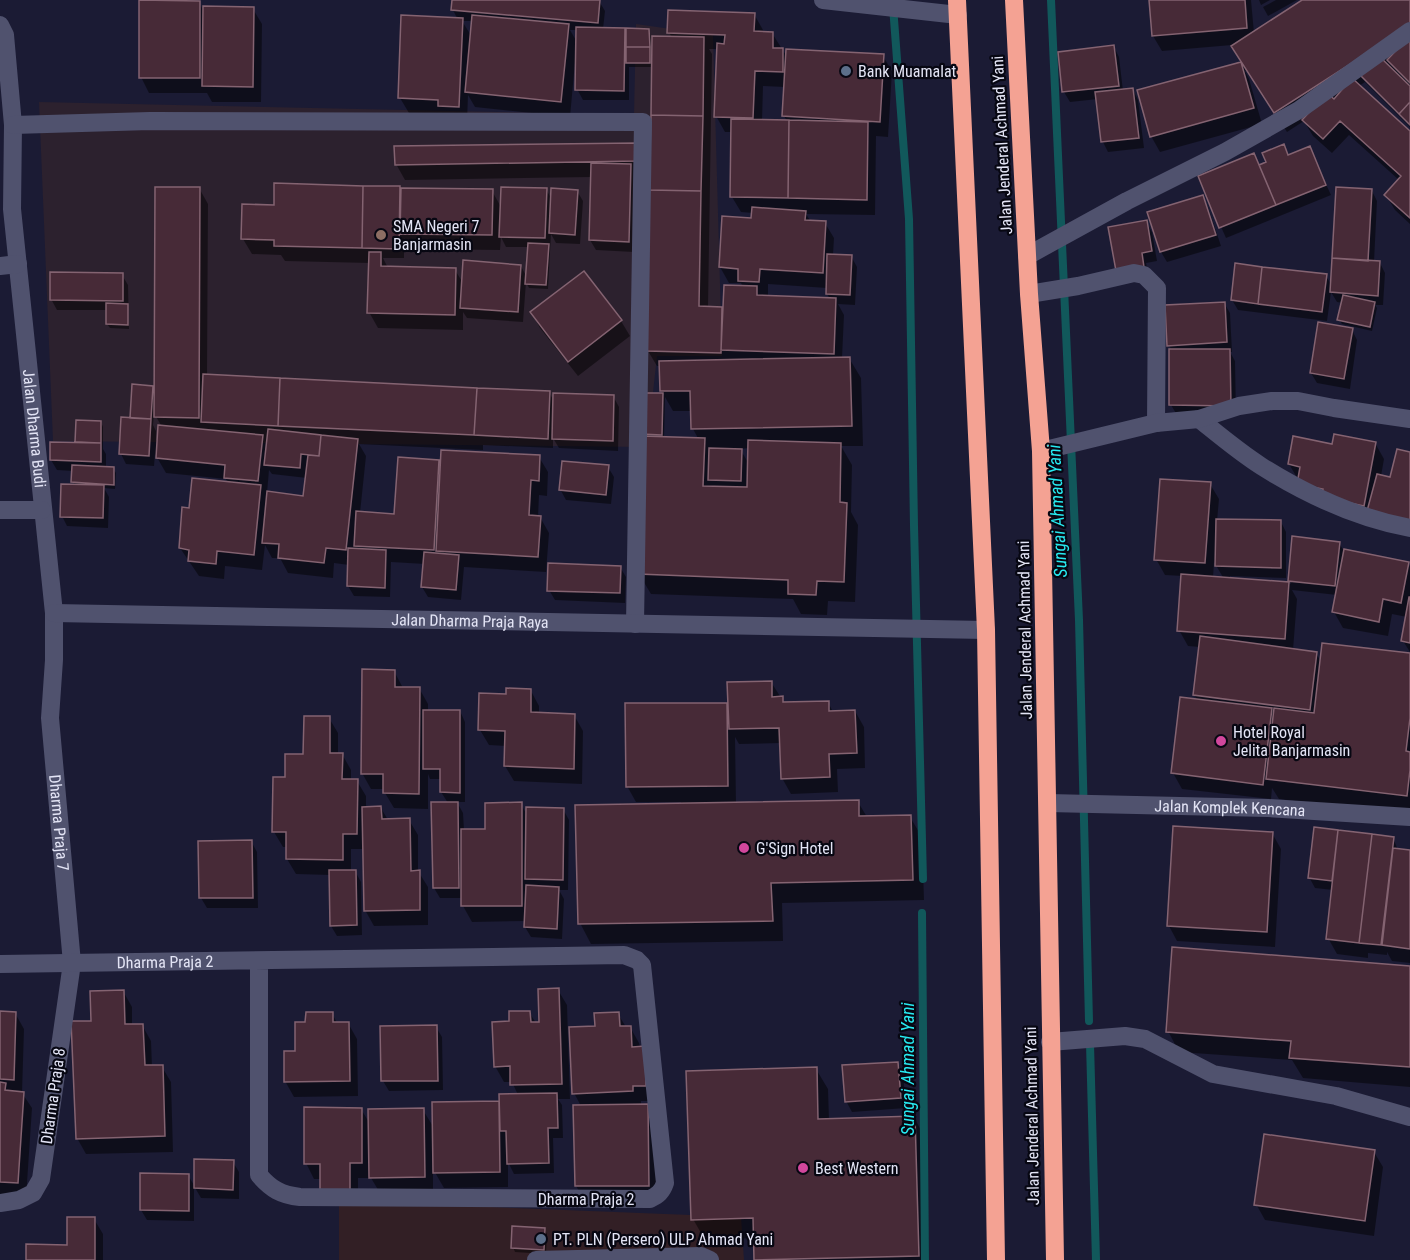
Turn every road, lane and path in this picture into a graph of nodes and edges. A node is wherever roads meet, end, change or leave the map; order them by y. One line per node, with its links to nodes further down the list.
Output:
1 (823, 0): 3 (street)
2 (1014, 0): 7 (highway, Jalan Jenderal Achmad Yani)
3 (957, 8): 19 (highway)
4 (0, 25): 6 (street, Jalan Dharma Budi)
5 (1410, 31): 7 (street)
6 (13, 125): 8 (street, Jalan Dharma Budi); 18 (street)
7 (1027, 256): 9 (highway, Jalan Jenderal Achmad Yani)
8 (9, 265): 15 (street, Jalan Dharma Budi)
9 (1029, 294): 12 (street); 13 (highway, Jalan Jenderal Achmad Yani)
10 (1198, 419): 11 (street); 12 (street); 16 (street)
11 (1410, 419)
12 (1156, 423): 13 (street)
13 (1041, 451): 20 (highway, Jalan Jenderal Achmad Yani)
14 (0, 510): 15 (street)
15 (42, 510): 17 (street, Jalan Dharma Budi)
16 (1410, 528)
17 (54, 613): 18 (street, Jalan Dharma Praja Raya); 23 (street, Dharma Praja 7)
18 (635, 624): 19 (street, Jalan Dharma Praja Raya)
19 (978, 630): 30 (highway)
20 (1048, 803): 21 (street, Jalan Komplek Kencana); 25 (highway, Jalan Jenderal Achmad Yani)
21 (1410, 817)
22 (259, 962): 22 (street, Dharma Praja 2); 23 (street, Dharma Praja 2)
23 (72, 963): 24 (street); 27 (street, Dharma Praja 8)
24 (0, 964)
25 (1050, 1042): 26 (street); 31 (highway, Jalan Jenderal Achmad Yani)
26 (1410, 1118)
27 (0, 1203)
28 (536, 1260): 29 (street)
29 (710, 1260)
30 (996, 1260)
31 (1055, 1260)

